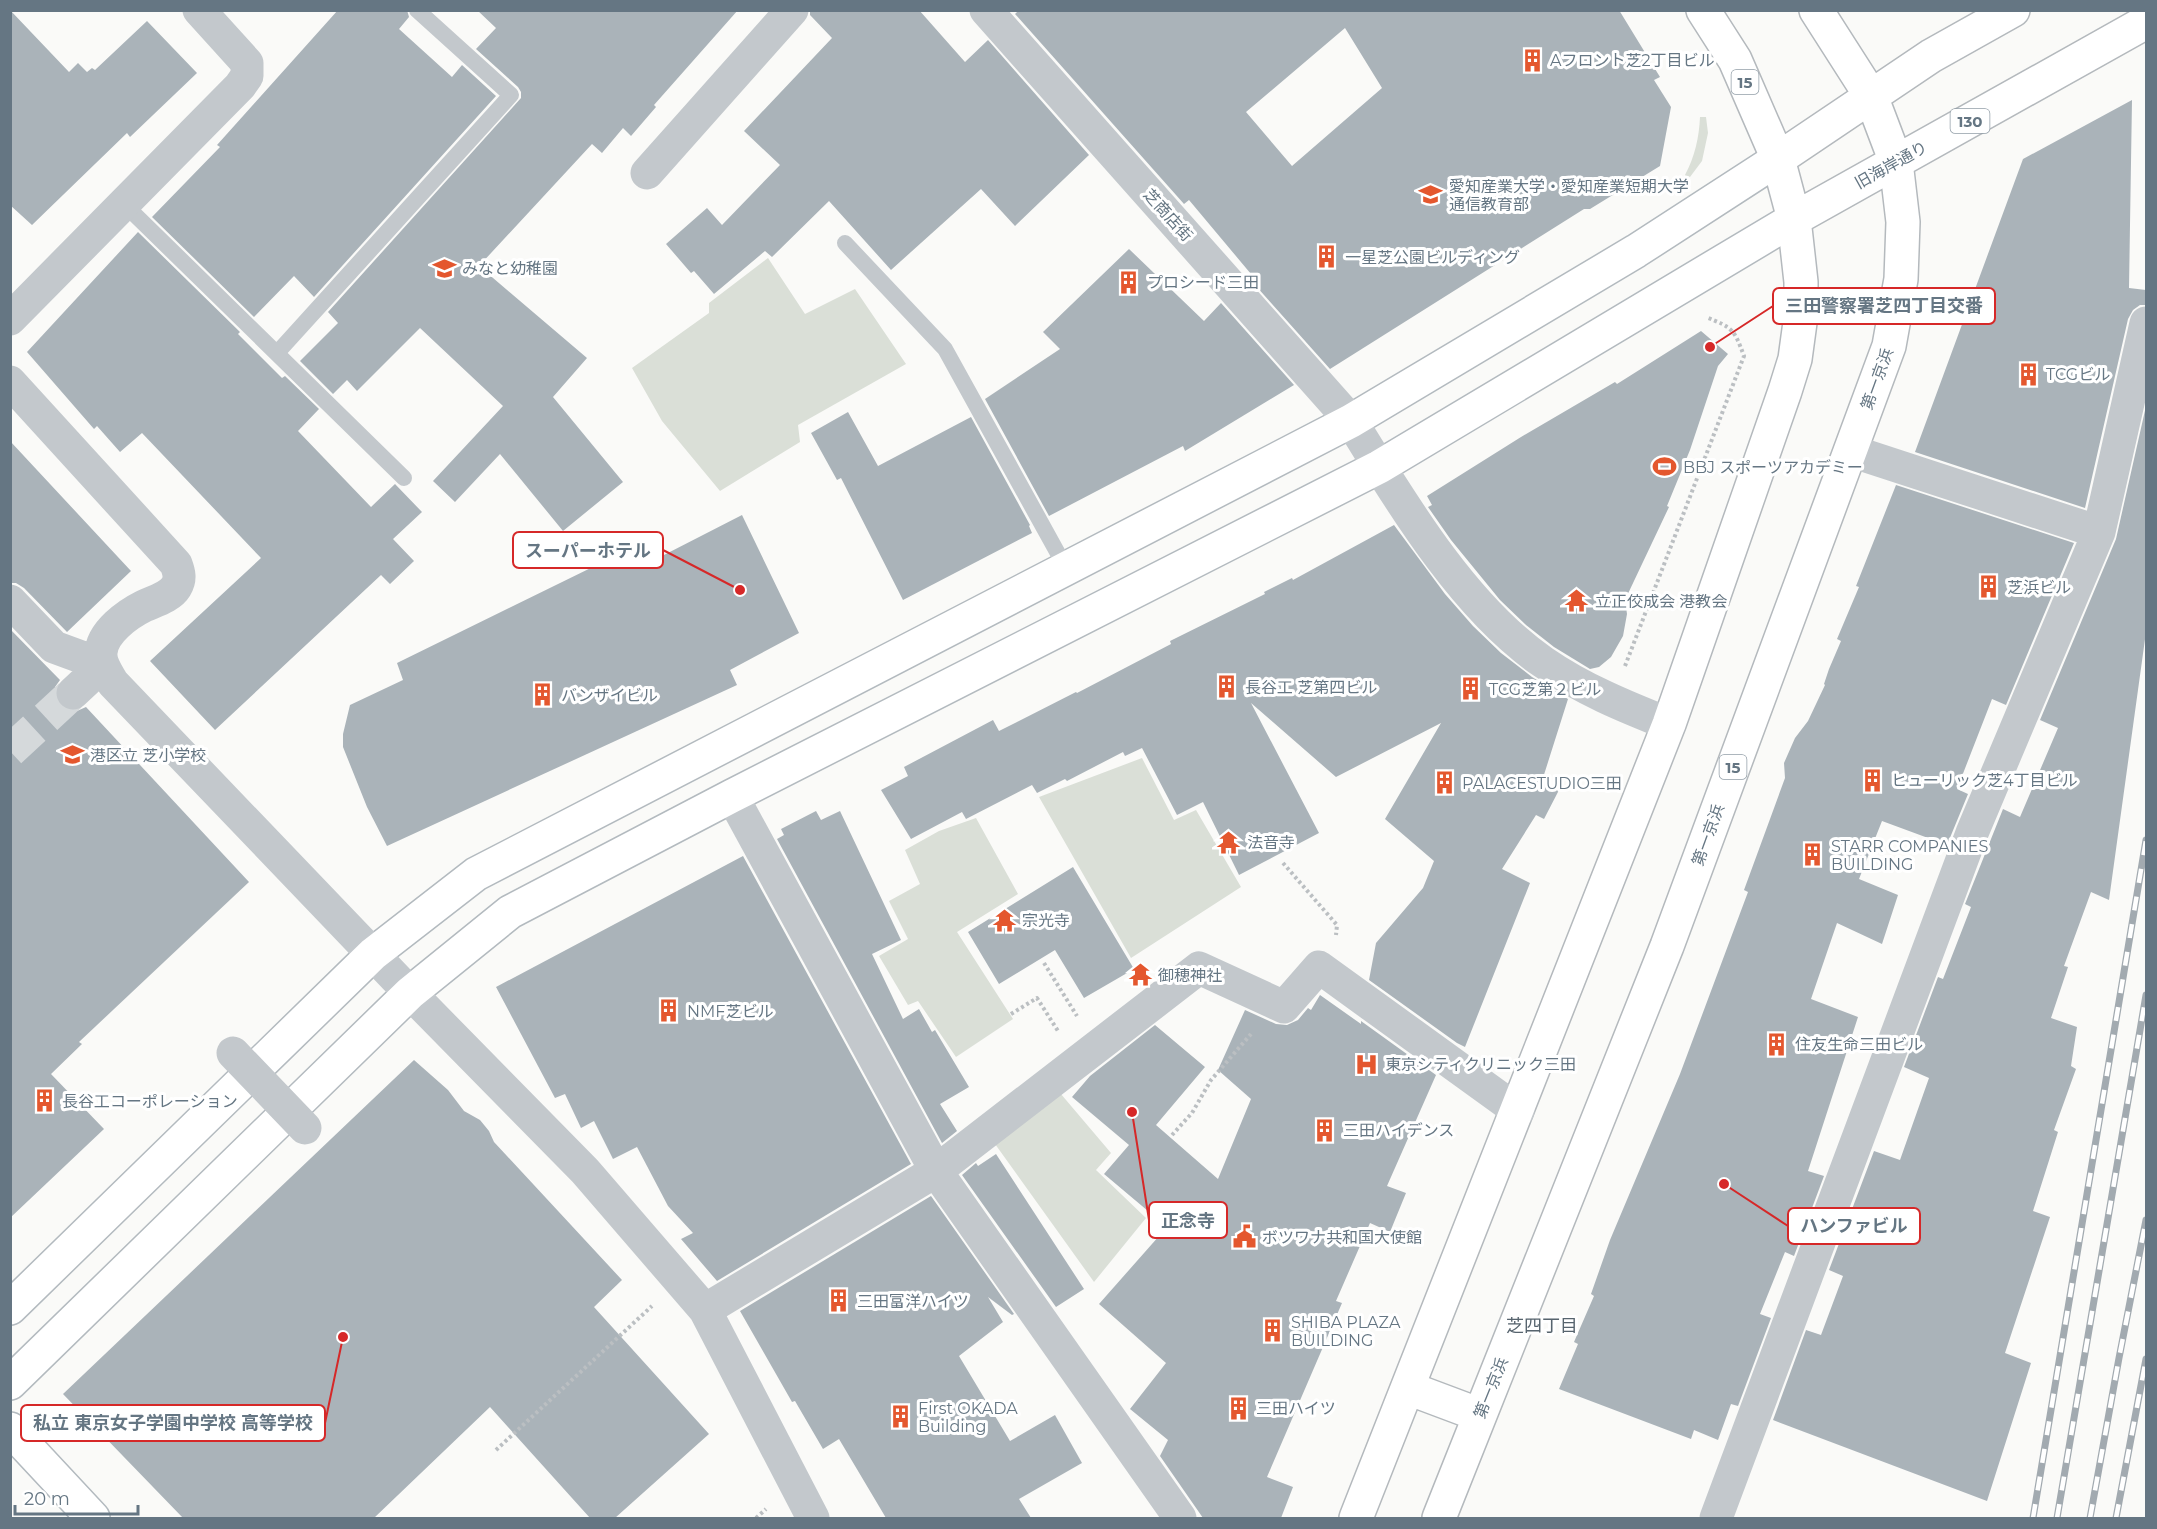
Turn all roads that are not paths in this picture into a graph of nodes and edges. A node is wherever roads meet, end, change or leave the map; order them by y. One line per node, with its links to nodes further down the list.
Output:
1 (199, 10): 13 (street)
2 (417, 10): 18 (lane)
3 (792, 10): 12 (street)
4 (986, 10): 20 (street, 芝商店街)
5 (1703, 10): 10 (main road, 15)
6 (1815, 10): 9 (main road, 第一京浜 / 15)
7 (2013, 10): 9 (main road)
8 (2146, 22): 11 (main road, 旧海岸通り / 130)
9 (1871, 96): 10 (main road); 11 (main road, 第一京浜 / 15)
10 (1778, 159): 14 (main road, 15); 20 (main road)
11 (1896, 162): 14 (main road, 旧海岸通り / 130); 21 (main road, 第一京浜 / 15)
12 (647, 173)
13 (123, 203): 16 (street); 18 (lane)
14 (1794, 219): 22 (main road, 旧海岸通り); 29 (main road, 15)
15 (845, 243): 25 (lane)
16 (10, 319)
17 (2146, 323): 24 (street)
18 (277, 353): 23 (lane)
19 (10, 382): 27 (street)
20 (1351, 421): 22 (street, 芝商店街); 25 (main road)
21 (1851, 451): 24 (street); 41 (main road, 第一京浜 / 15)
22 (1380, 467): 29 (street, 芝商店街); 30 (main road, 旧海岸通り)
23 (404, 478)
24 (2099, 532): 48 (street)
25 (1066, 568): 31 (main road)
26 (10, 601): 27 (street)
27 (103, 665): 28 (street); 31 (street)
28 (73, 693)
29 (1669, 724): 34 (main road, 15)
30 (732, 796): 32 (main road, 旧海岸通り); 36 (street)
31 (373, 954): 32 (street); 37 (main road)
32 (410, 993): 38 (street); 39 (main road, 旧海岸通り)
33 (233, 1053): 35 (street, bridge)
34 (1518, 1111): 36 (street); 40 (main road, 15)
35 (305, 1128)
36 (936, 1171): 38 (street); 45 (street)
37 (10, 1308)
38 (705, 1310): 44 (street)
39 (10, 1383)
40 (1408, 1388): 41 (main road); 46 (main road, 15)
41 (1480, 1415): 47 (main road, 第一京浜 / 15)
42 (10, 1429): 43 (main road)
43 (93, 1518)
44 (813, 1518)
45 (1180, 1518)
46 (1356, 1518)
47 (1439, 1518)
48 (1716, 1518)

